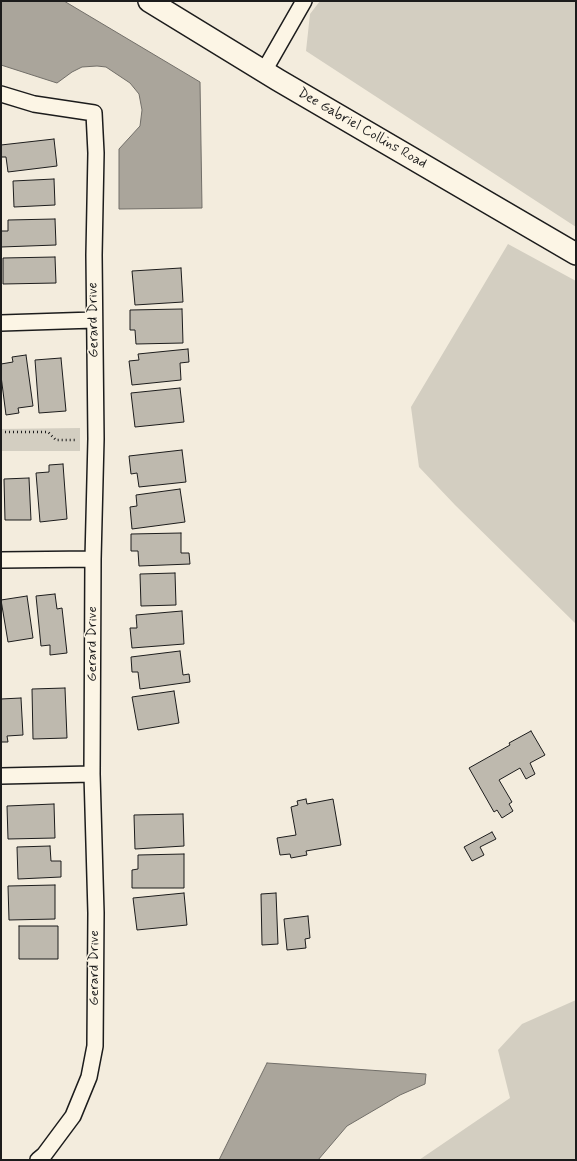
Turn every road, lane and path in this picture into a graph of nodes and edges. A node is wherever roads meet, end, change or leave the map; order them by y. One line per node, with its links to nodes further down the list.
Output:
1 (149, 1): 3 (street, Dee Gabriel Collins Road)
2 (304, 1): 3 (street)
3 (264, 71): 5 (street, Dee Gabriel Collins Road)
4 (1, 94): 6 (street, Gerard Drive)
5 (576, 254)
6 (94, 320): 7 (street); 10 (street, Gerard Drive)
7 (1, 323)
8 (1, 432): 9 (path)
9 (76, 440)
10 (93, 559): 11 (street); 12 (street, Gerard Drive)
11 (1, 560)
12 (92, 774): 13 (street); 14 (street, Gerard Drive)
13 (1, 776)
14 (38, 1160)

